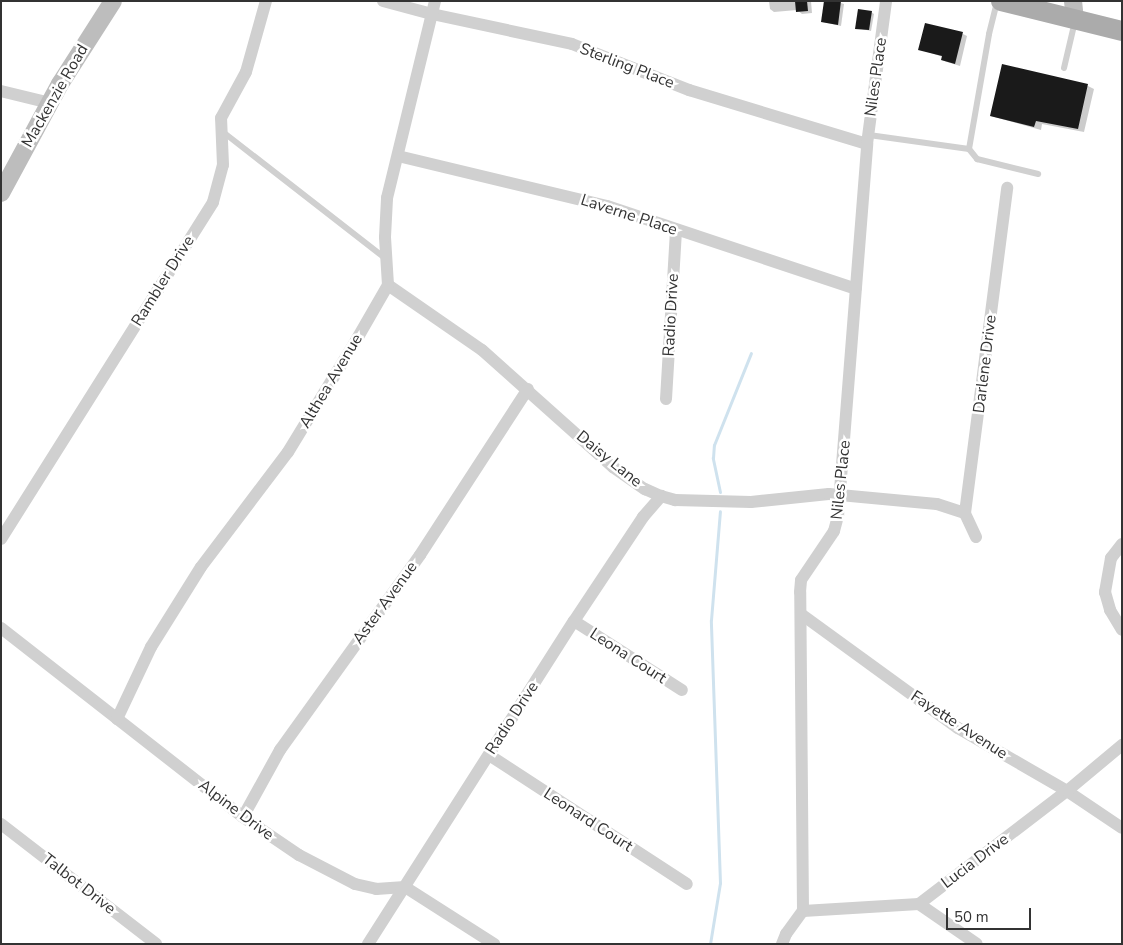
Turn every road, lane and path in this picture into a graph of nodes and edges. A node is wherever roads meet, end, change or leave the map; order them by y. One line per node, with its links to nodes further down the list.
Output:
1 (113, 1): 12 (main road, Mackenzie Road)
2 (266, 1): 13 (street, Rambler Drive)
3 (384, 1): 8 (street, Sterling Place)
4 (436, 1): 8 (street)
5 (886, 1): 14 (street, Niles Place)
6 (999, 1): 7 (main road); 15 (lane)
7 (1074, 10): 9 (main road); 10 (lane)
8 (432, 14): 14 (street, Sterling Place); 16 (street)
9 (1122, 31)
10 (1064, 68)
11 (1, 91): 12 (street)
12 (50, 103): 19 (main road, Mackenzie Road)
13 (222, 131): 21 (lane); 30 (street, Rambler Drive)
14 (868, 140): 15 (lane); 23 (street, Niles Place)
15 (969, 149): 17 (lane)
16 (398, 156): 20 (street, Laverne Place); 21 (street)
17 (1038, 174)
18 (1007, 188): 28 (street, Darlene Drive)
19 (1, 193)
20 (676, 230): 23 (street, Laverne Place); 25 (street, Radio Drive)
21 (386, 259): 22 (street)
22 (388, 285): 24 (street, Daisy Lane); 37 (street, Althea Avenue)
23 (856, 289): 26 (street, Niles Place)
24 (528, 390): 27 (street, Daisy Lane); 41 (street, Aster Avenue)
25 (666, 399)
26 (841, 495): 27 (street, Daisy Lane); 28 (street, Daisy Lane); 32 (street, Niles Place)
27 (661, 496): 33 (street, Radio Drive)
28 (965, 513): 29 (street)
29 (976, 537)
30 (1, 539)
31 (1122, 544): 35 (street)
32 (801, 614): 40 (street, Fayette Avenue); 47 (street, Niles Place)
33 (574, 621): 36 (street, Leona Court); 39 (street, Radio Drive)
34 (1, 628): 37 (street, Alpine Drive)
35 (1122, 630)
36 (682, 690)
37 (117, 719): 41 (street, Alpine Drive)
38 (1122, 745): 40 (street, Lucia Drive)
39 (489, 755): 44 (street, Leonard Court); 45 (street, Radio Drive)
40 (1067, 791): 43 (street, Fayette Avenue); 46 (street, Lucia Drive)
41 (243, 817): 45 (street, Alpine Drive)
42 (1, 824): 48 (street, Talbot Drive)
43 (1122, 828)
44 (687, 884)
45 (405, 887): 49 (street, Radio Drive); 50 (street)
46 (919, 904): 47 (street); 52 (street)
47 (803, 912): 51 (street)
48 (156, 944)
49 (368, 944)
50 (494, 944)
51 (782, 944)
52 (977, 944)

